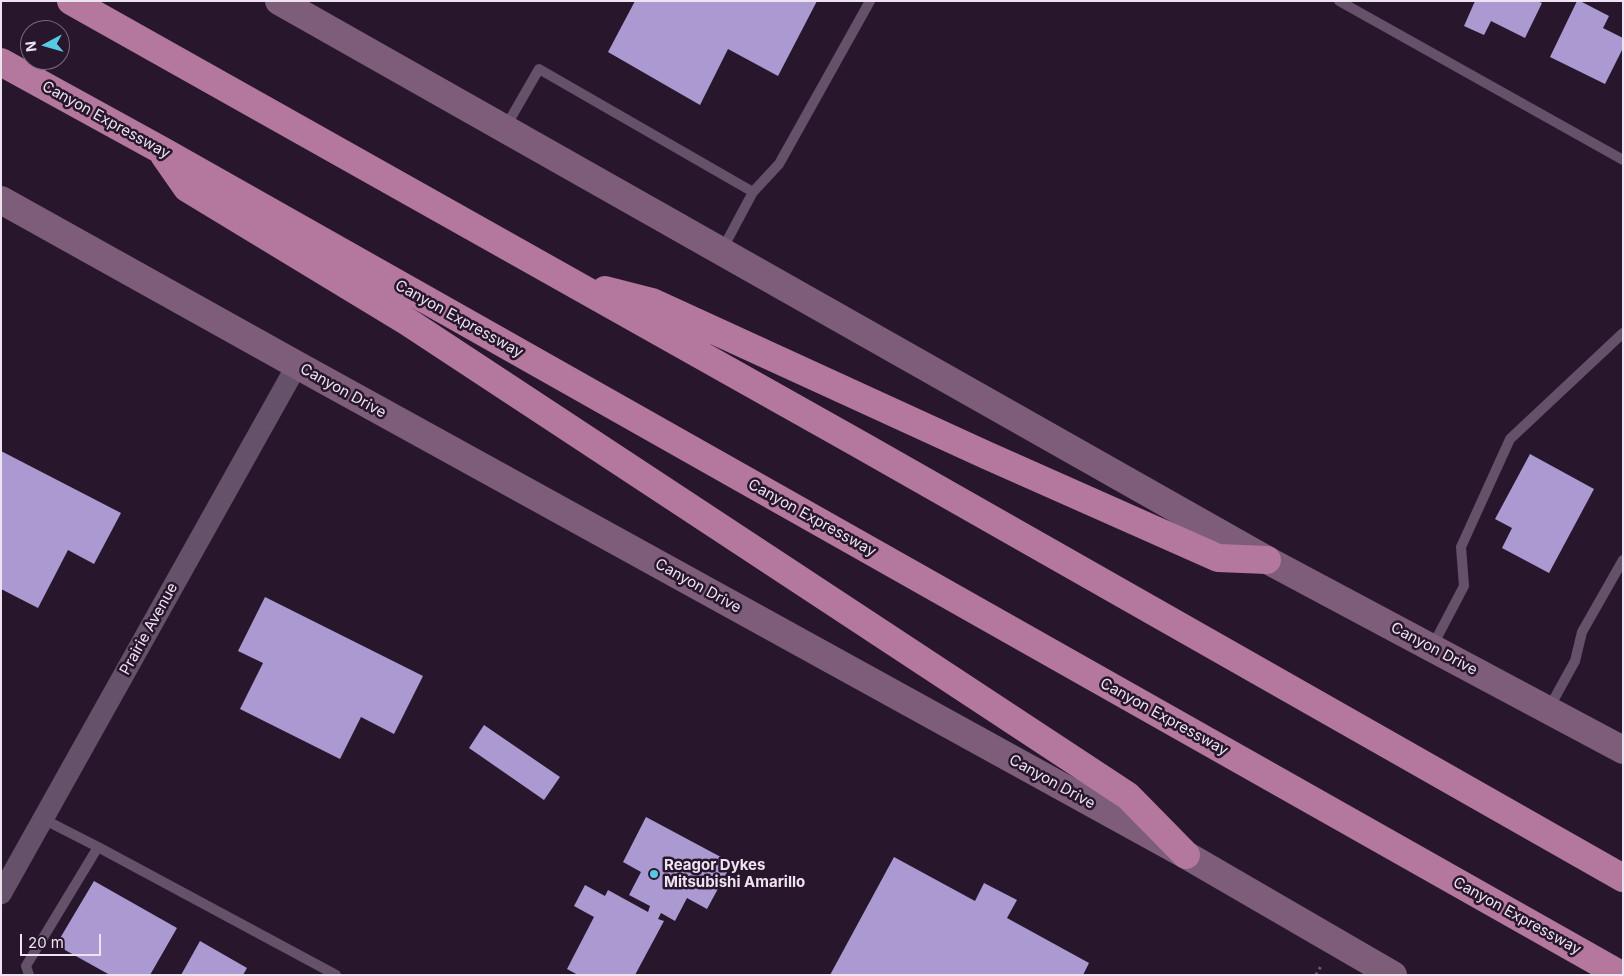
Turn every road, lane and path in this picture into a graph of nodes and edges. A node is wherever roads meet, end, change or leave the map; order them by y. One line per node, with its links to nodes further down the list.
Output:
1 (71, 1): 12 (highway)
2 (279, 1): 6 (main road, Canyon Drive)
3 (870, 1): 9 (lane)
4 (1339, 1): 8 (lane)
5 (1, 62): 7 (highway, Canyon Expressway)
6 (504, 129): 9 (lane); 11 (main road, Canyon Drive)
7 (161, 150): 22 (highway); 30 (highway, Canyon Expressway)
8 (1623, 160)
9 (753, 192): 11 (lane)
10 (1, 200): 14 (main road, Canyon Drive)
11 (721, 251): 15 (main road, Canyon Drive)
12 (571, 282): 15 (highway); 23 (highway)
13 (1623, 333): 17 (lane)
14 (297, 365): 20 (street, Prairie Avenue); 22 (main road, Canyon Drive)
15 (1267, 560): 17 (main road, Canyon Drive)
16 (1623, 560): 18 (lane)
17 (1431, 648): 18 (main road, Canyon Drive)
18 (1548, 710): 19 (main road, Canyon Drive)
19 (1623, 750)
20 (43, 819): 21 (lane); 24 (street, Prairie Avenue)
21 (98, 848): 26 (lane); 27 (lane)
22 (1186, 855): 29 (main road, Canyon Drive)
23 (1623, 878)
24 (1, 894)
25 (1321, 966): 28 (path)
26 (29, 975)
27 (336, 975)
28 (1316, 975)
29 (1393, 975)
30 (1621, 975)

